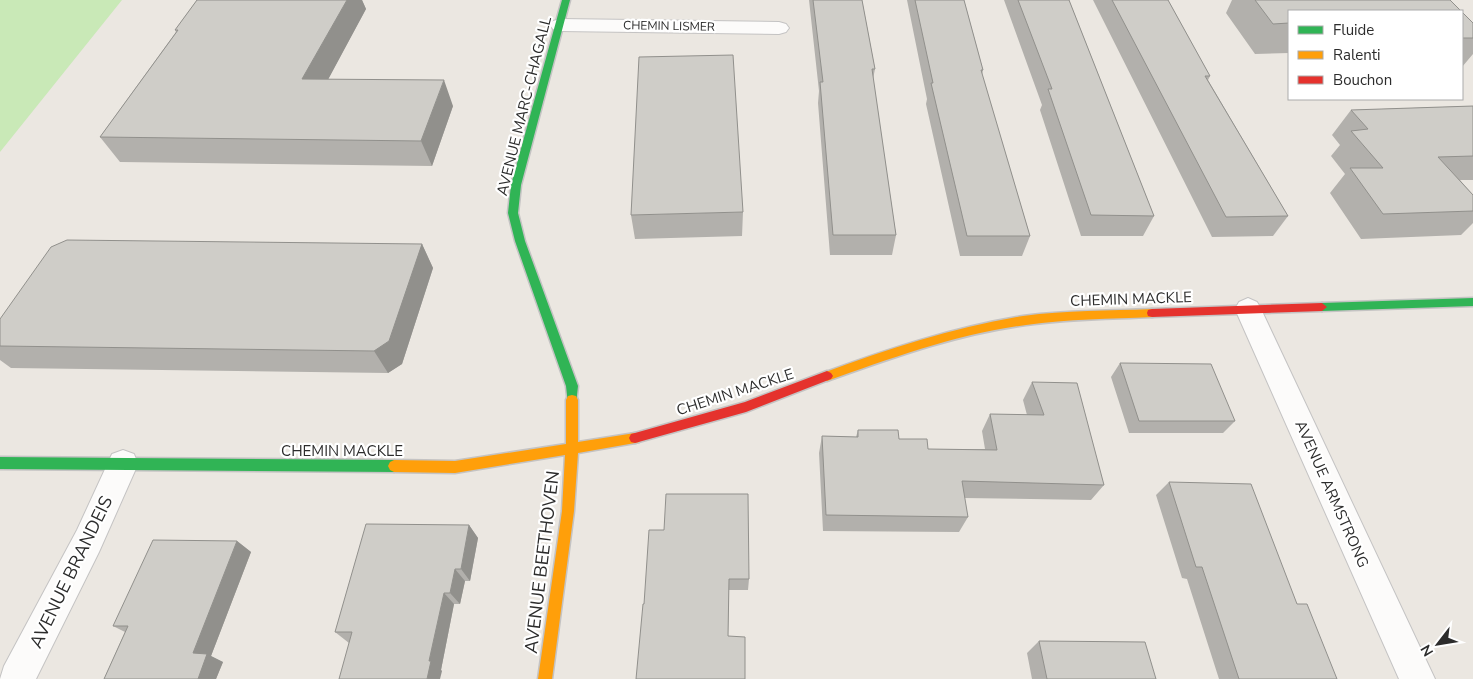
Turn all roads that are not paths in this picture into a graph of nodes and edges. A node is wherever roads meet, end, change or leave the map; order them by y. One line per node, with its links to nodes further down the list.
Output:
1 (566, 0): 2 (street, AVENUE MARC-CHAGALL)
2 (560, 25): 3 (street, CHEMIN LISMER); 6 (street, AVENUE MARC-CHAGALL)
3 (779, 28)
4 (1473, 302): 5 (street, CHEMIN MACKLE)
5 (1248, 309): 6 (street, CHEMIN MACKLE); 11 (street, AVENUE ARMSTRONG)
6 (572, 450): 8 (street, CHEMIN MACKLE); 10 (street, AVENUE BEETHOVEN)
7 (0, 463): 8 (street, CHEMIN MACKLE)
8 (123, 464): 9 (street, AVENUE BRANDEIS)
9 (17, 679)
10 (545, 679)
11 (1417, 679)

